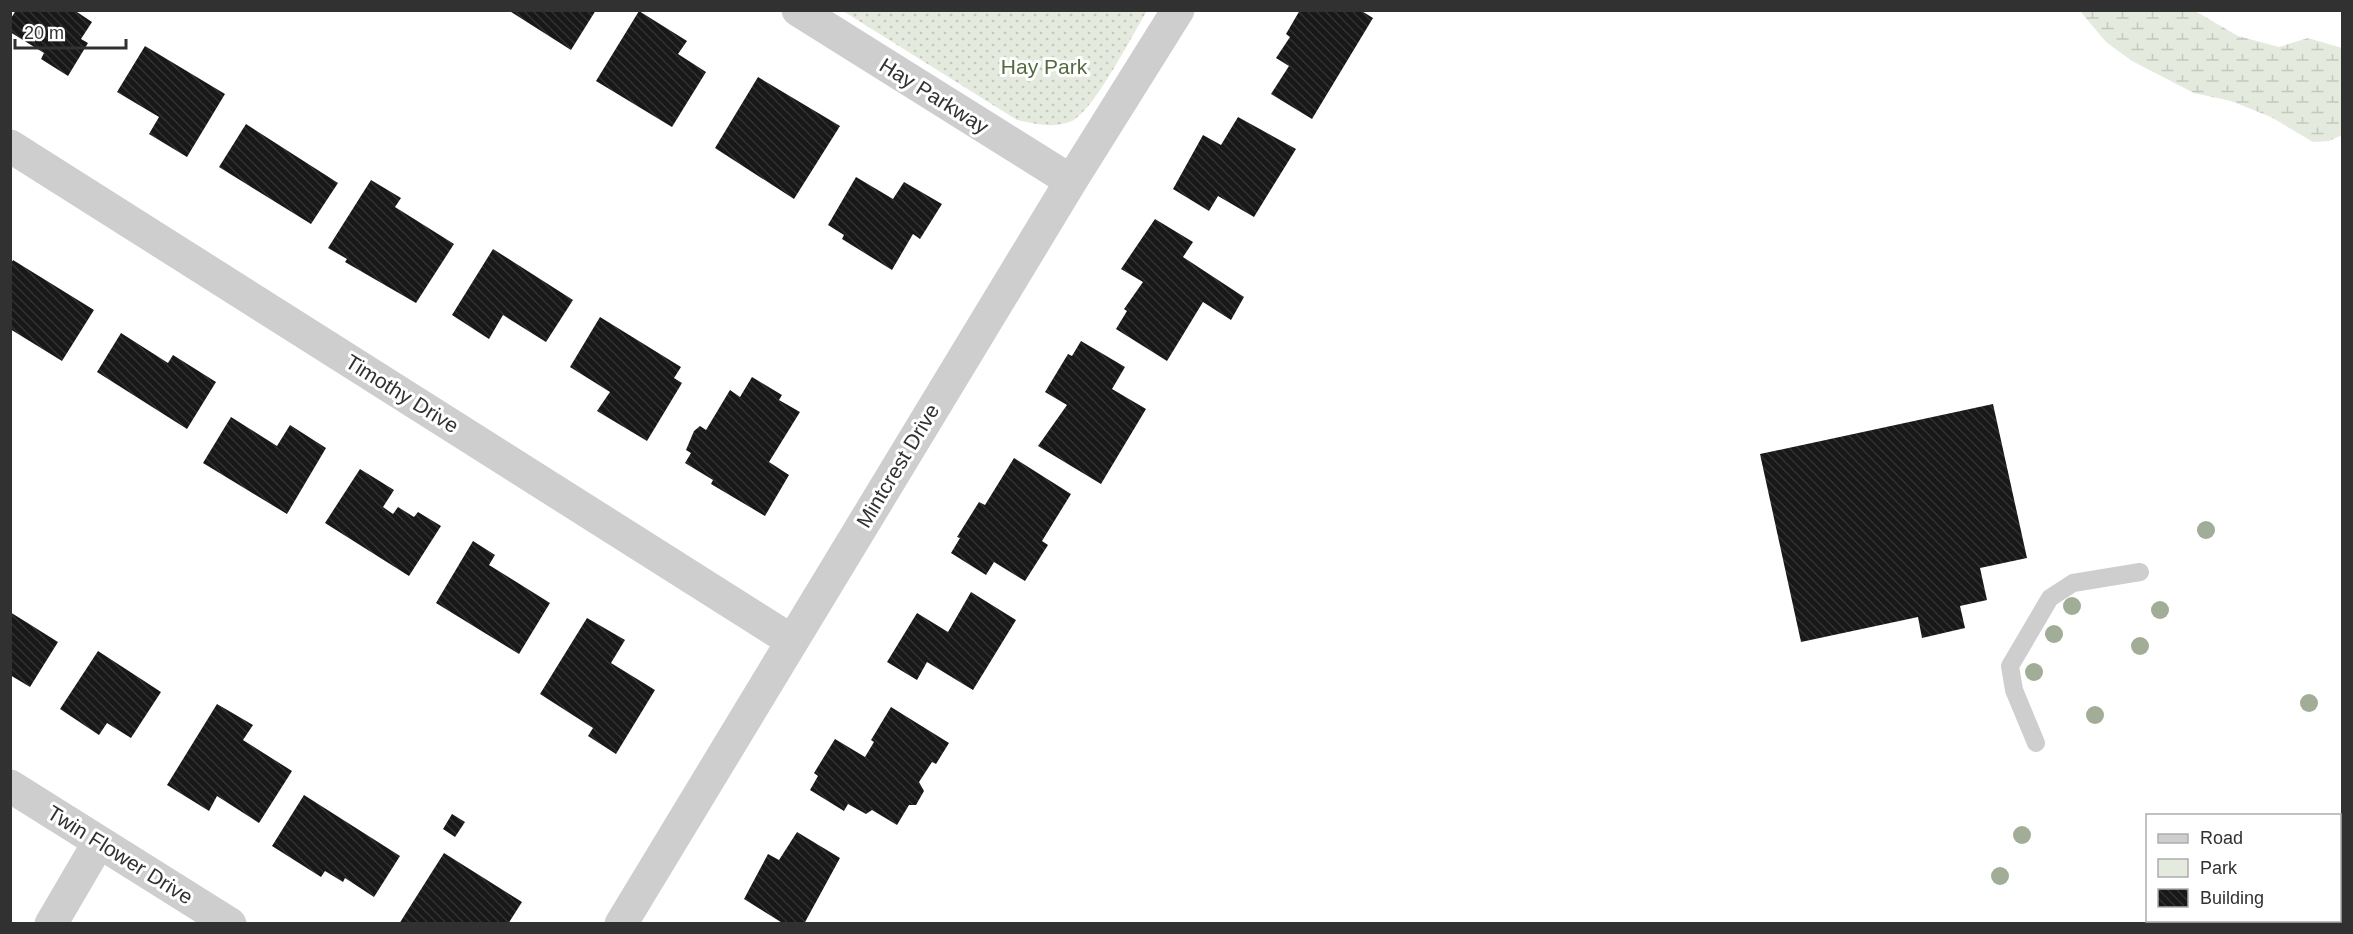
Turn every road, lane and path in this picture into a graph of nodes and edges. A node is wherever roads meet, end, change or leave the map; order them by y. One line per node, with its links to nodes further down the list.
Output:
1 (798, 10): 4 (street, Hay Parkway)
2 (1178, 10): 4 (street, Mintcrest Drive)
3 (10, 146): 6 (street, Timothy Drive)
4 (1071, 181): 6 (street, Mintcrest Drive)
5 (2140, 572): 7 (lane)
6 (792, 641): 12 (street, Mintcrest Drive)
7 (2036, 743)
8 (10, 786): 9 (street, Twin Flower Drive)
9 (99, 842): 10 (street); 11 (street, Twin Flower Drive)
10 (51, 924)
11 (230, 924)
12 (621, 924)

